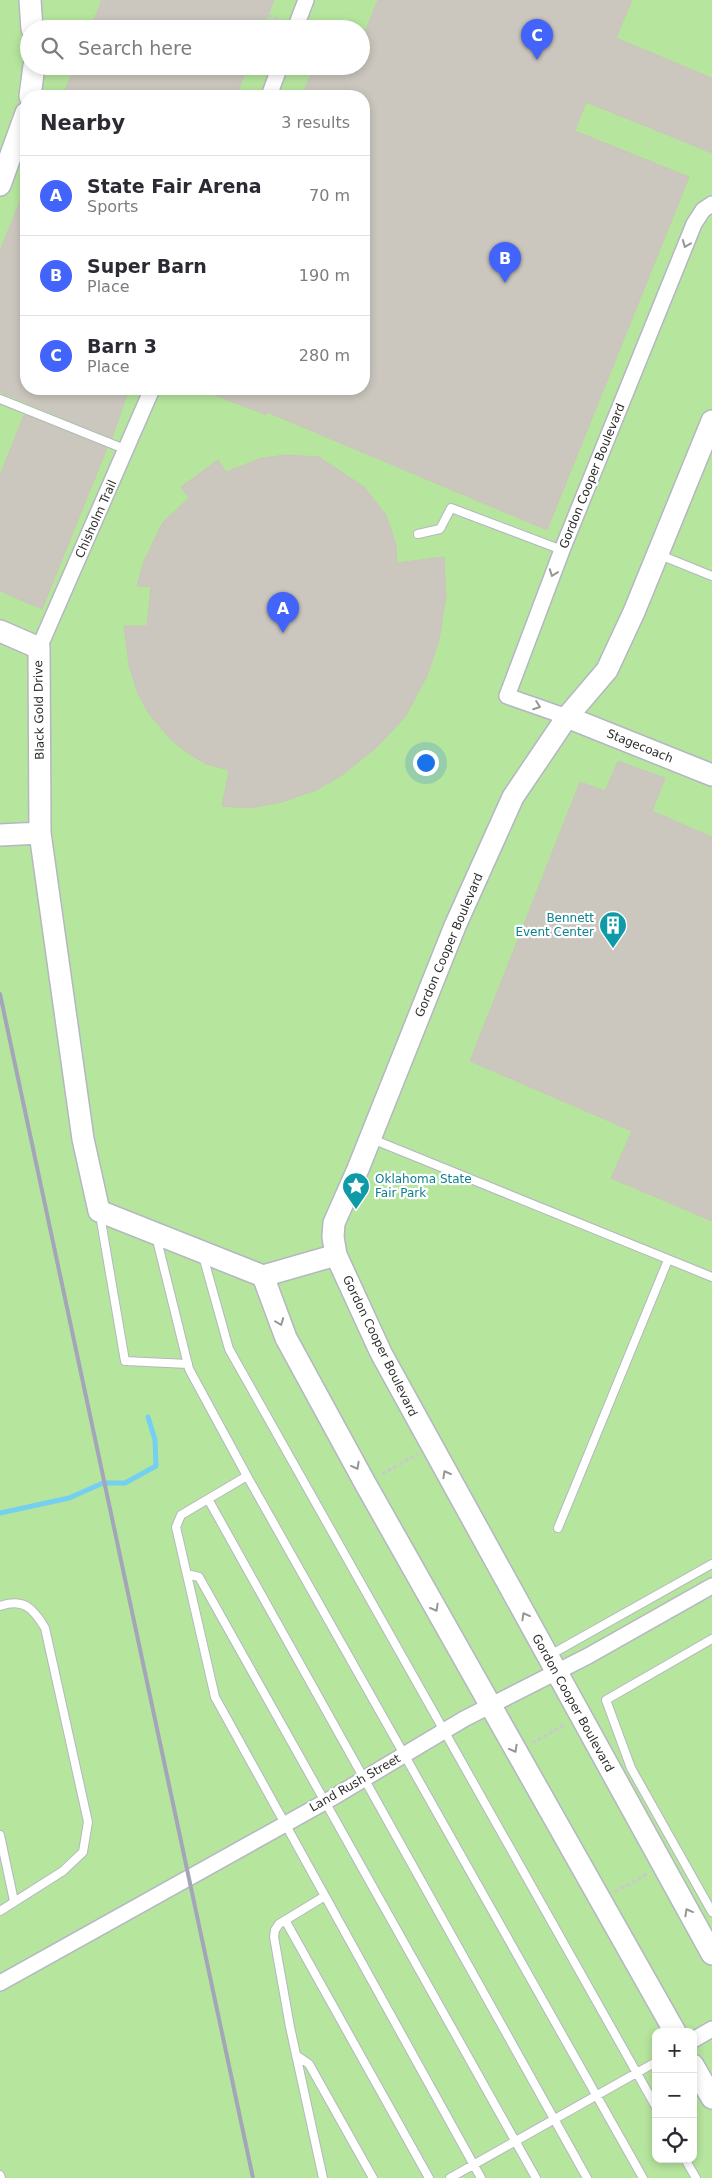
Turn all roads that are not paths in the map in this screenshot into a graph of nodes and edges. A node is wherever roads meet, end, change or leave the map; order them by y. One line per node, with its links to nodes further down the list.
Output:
1 (306, 0): 2 (street)
2 (298, 20)
3 (33, 75): 5 (street)
4 (276, 75): 6 (street)
5 (31, 90)
6 (270, 90)
7 (20, 130): 8 (street)
8 (0, 185)
9 (712, 204): 15 (street, Gordon Cooper Boulevard, one-way to 15)
10 (150, 395): 13 (street, Chisholm Trail)
11 (0, 399): 13 (lane)
12 (712, 421): 16 (street, Gordon Cooper Boulevard)
13 (127, 450): 19 (street, Chisholm Trail)
14 (418, 534): 15 (lane)
15 (562, 550): 20 (street, Gordon Cooper Boulevard, one-way to 20)
16 (658, 554): 17 (lane); 20 (street, Gordon Cooper Boulevard)
17 (712, 576)
18 (0, 631): 19 (street, Black Gold Drive)
19 (39, 648): 22 (street, Black Gold Drive)
20 (567, 717): 21 (street, Stagecoach); 24 (street, Gordon Cooper Boulevard)
21 (712, 776)
22 (35, 827): 23 (street); 25 (street, Black Gold Drive)
23 (0, 835)
24 (370, 1138): 28 (street, Gordon Cooper Boulevard); 29 (lane)
25 (99, 1211): 26 (street); 32 (lane)
26 (155, 1233): 27 (street); 32 (lane)
27 (202, 1252): 30 (street); 43 (lane)
28 (336, 1255): 30 (street); 41 (street, Gordon Cooper Boulevard, one-way to 28)
29 (668, 1260): 31 (lane); 35 (lane)
30 (263, 1276): 42 (street, one-way to 42)
31 (712, 1277)
32 (188, 1364): 33 (lane)
33 (247, 1476): 34 (lane); 44 (lane)
34 (208, 1499): 37 (lane); 45 (lane)
35 (558, 1528)
36 (712, 1564): 41 (lane)
37 (187, 1574): 46 (lane); 47 (lane)
38 (712, 1586): 41 (street, Land Rush Street)
39 (0, 1606): 50 (lane)
40 (712, 1640): 52 (lane)
41 (551, 1664): 42 (street, Land Rush Street); 54 (street, Gordon Cooper Boulevard, one-way to 41)
42 (490, 1705): 43 (street, Land Rush Street); 56 (street, one-way to 56)
43 (444, 1731): 44 (street, Land Rush Street); 62 (lane)
44 (404, 1755): 45 (street, Land Rush Street); 63 (lane)
45 (363, 1779): 46 (street, Land Rush Street); 66 (lane)
46 (324, 1802): 47 (street, Land Rush Street); 67 (lane)
47 (286, 1823): 49 (lane); 55 (street, Land Rush Street)
48 (0, 1836): 50 (lane)
49 (325, 1896): 53 (lane); 69 (lane)
50 (14, 1902): 51 (lane)
51 (0, 1911)
52 (712, 1912)
53 (285, 1920): 59 (lane); 72 (lane)
54 (712, 1954)
55 (0, 1983)
56 (673, 2028)
57 (712, 2029): 58 (street)
58 (697, 2038)
59 (296, 2055): 70 (lane); 71 (lane)
60 (652, 2064): 62 (lane)
61 (697, 2072): 64 (street)
62 (636, 2073): 63 (lane); 65 (lane)
63 (596, 2096): 66 (lane); 77 (lane)
64 (712, 2098)
65 (652, 2100)
66 (554, 2120): 67 (lane); 76 (lane)
67 (515, 2141): 69 (lane); 75 (lane)
68 (687, 2163): 78 (lane)
69 (474, 2165): 73 (lane); 74 (lane)
70 (323, 2178)
71 (374, 2178)
72 (429, 2178)
73 (450, 2178)
74 (481, 2178)
75 (536, 2178)
76 (587, 2178)
77 (642, 2178)
78 (696, 2178)

